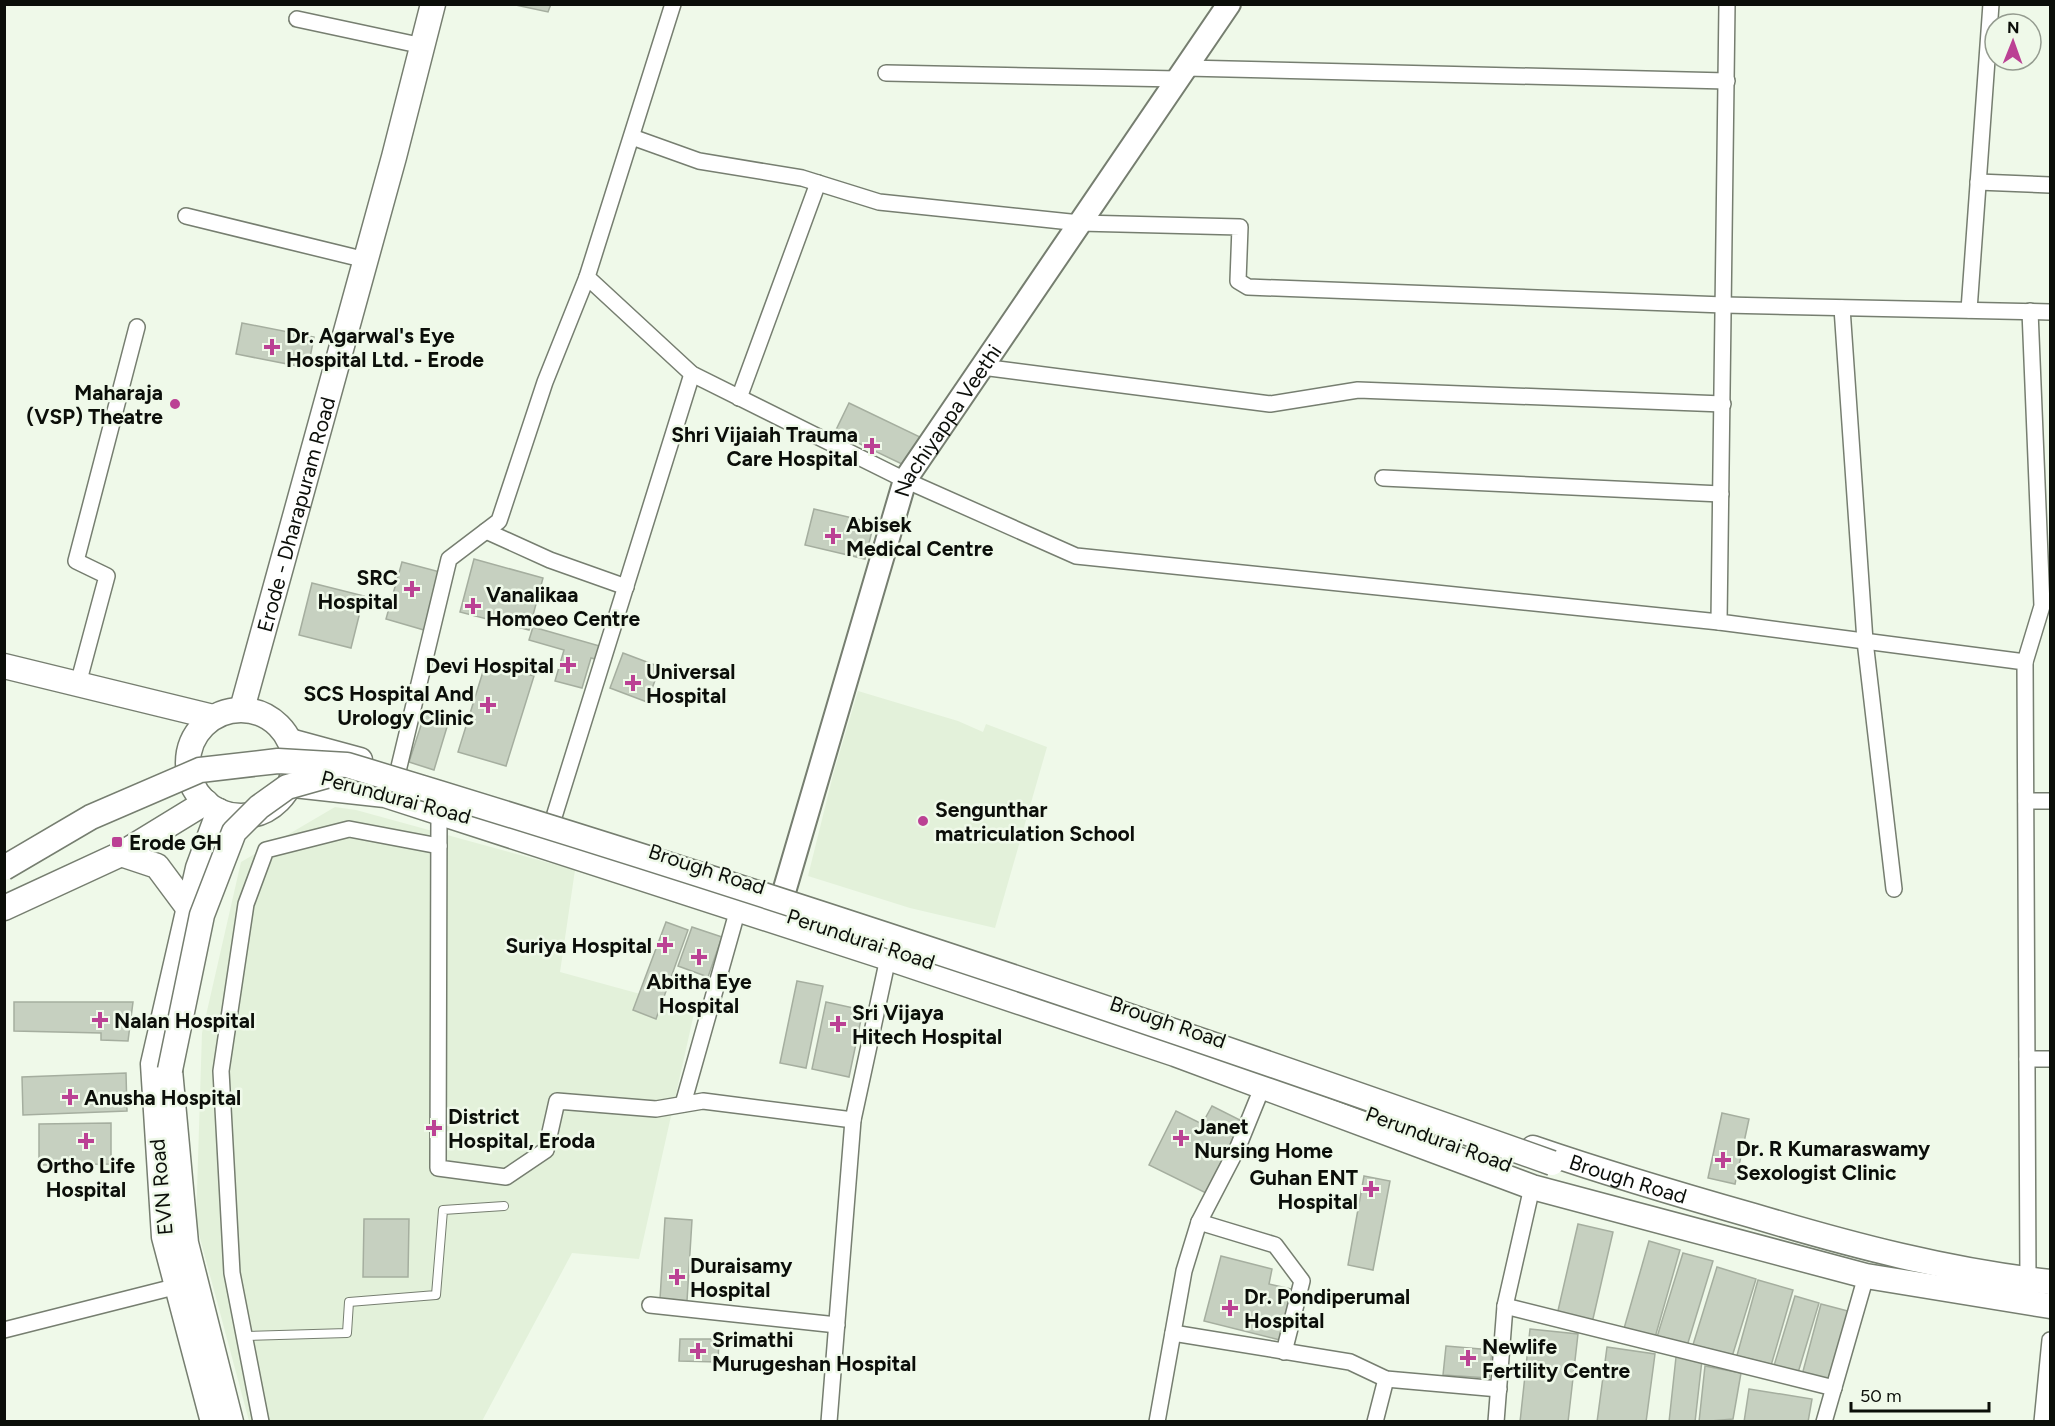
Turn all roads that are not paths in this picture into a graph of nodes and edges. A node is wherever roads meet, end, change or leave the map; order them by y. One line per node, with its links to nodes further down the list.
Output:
1 (433, 4): 7 (main road, Erode - Dharapuram Road)
2 (673, 4): 11 (street)
3 (1229, 4): 9 (street, Nachiyappa Veethi)
4 (1728, 4): 10 (street)
5 (1991, 4): 12 (street)
6 (297, 19): 7 (street)
7 (423, 45): 17 (main road, Erode - Dharapuram Road)
8 (886, 73): 9 (street)
9 (1182, 74): 10 (street); 16 (street, Nachiyappa Veethi)
10 (1727, 81): 19 (street)
11 (632, 137): 13 (street); 18 (street)
12 (1978, 182): 14 (street); 21 (street)
13 (818, 183): 16 (street); 27 (street)
14 (2050, 185)
15 (186, 216): 17 (street)
16 (1080, 223): 19 (street); 25 (street, Nachiyappa Veethi)
17 (366, 260): 41 (main road, Erode - Dharapuram Road)
18 (587, 277): 26 (street); 33 (street)
19 (1724, 305): 20 (street); 28 (street)
20 (1842, 308): 21 (street); 37 (street)
21 (1969, 310): 22 (street)
22 (2030, 311): 23 (street); 29 (street)
23 (2050, 312)
24 (137, 327): 40 (street)
25 (982, 367): 28 (street); 31 (street, Nachiyappa Veethi)
26 (692, 374): 27 (street); 34 (street)
27 (739, 398): 31 (street)
28 (1723, 404): 32 (street)
29 (2043, 451): 35 (street)
30 (1383, 478): 32 (street)
31 (905, 480): 36 (street); 59 (street, Nachiyappa Veethi)
32 (1721, 494): 36 (street)
33 (486, 531): 34 (street); 45 (street)
34 (626, 587): 52 (street)
35 (2046, 606): 38 (street)
36 (1719, 622): 37 (street)
37 (1865, 641): 38 (street); 58 (street)
38 (2025, 662): 48 (street)
39 (4, 666): 40 (main road)
40 (78, 684): 42 (main road)
41 (242, 708): 42 (main road); 43 (main road)
42 (213, 717): 44 (main road)
43 (290, 741): 45 (main road, Brough Road); 47 (main road)
44 (188, 768): 50 (main road); 55 (main road)
45 (398, 771): 52 (main road, Brough Road)
46 (326, 776): 57 (main road, Perundurai Road); 71 (main road, Perundurai Road); 91 (main road, bridge)
47 (291, 784): 50 (main road); 51 (main road, Brough Road)
48 (2026, 801): 49 (street); 65 (street)
49 (2050, 801)
50 (212, 807): 54 (main road); 61 (main road, EVN Road)
51 (439, 813): 53 (street); 62 (main road, Brough Road)
52 (553, 820): 59 (main road, Brough Road)
53 (439, 846): 68 (street); 84 (street)
54 (121, 854): 60 (main road); 61 (main road)
55 (4, 856)
56 (4, 868): 71 (main road, Perundurai Road, bridge)
57 (4, 882)
58 (1894, 889)
59 (783, 894): 63 (street, Nachiyappa Veethi); 70 (main road, Brough Road)
60 (4, 908)
61 (189, 909): 77 (main road, EVN Road)
62 (738, 909): 63 (main road, Brough Road); 68 (street)
63 (775, 921): 64 (main road, Brough Road)
64 (888, 958): 67 (main road, Brough Road); 69 (street)
65 (2027, 1059): 66 (street); 76 (street)
66 (2050, 1059)
67 (1262, 1088): 71 (main road, Brough Road); 74 (street)
68 (683, 1104): 69 (street)
69 (853, 1120): 81 (street)
70 (1614, 1175): 71 (main road, Perundurai Road); 76 (main road, Brough Road)
71 (1544, 1176): 73 (main road, Perundurai Road); 79 (street)
72 (504, 1206): 84 (lane)
73 (1612, 1208): 75 (main road, Brough Road)
74 (1199, 1222): 83 (street); 86 (street)
75 (1866, 1276): 80 (main road, Brough Road); 88 (street)
76 (2039, 1281)
77 (178, 1286): 82 (street); 90 (main road, EVN Road)
78 (650, 1305): 81 (street)
79 (1505, 1306): 88 (street); 89 (street)
80 (2050, 1306)
81 (837, 1325): 93 (street)
82 (4, 1330)
83 (1173, 1334): 86 (street); 94 (street)
84 (244, 1336): 92 (street)
85 (2050, 1340): 98 (street)
86 (1284, 1352): 87 (street)
87 (1386, 1379): 89 (street); 95 (street)
88 (1834, 1388): 97 (street)
89 (1499, 1389): 96 (street)
90 (213, 1422)
91 (231, 1422)
92 (261, 1422)
93 (829, 1422)
94 (1156, 1422)
95 (1375, 1422)
96 (1496, 1422)
97 (1824, 1422)
98 (2042, 1422)

